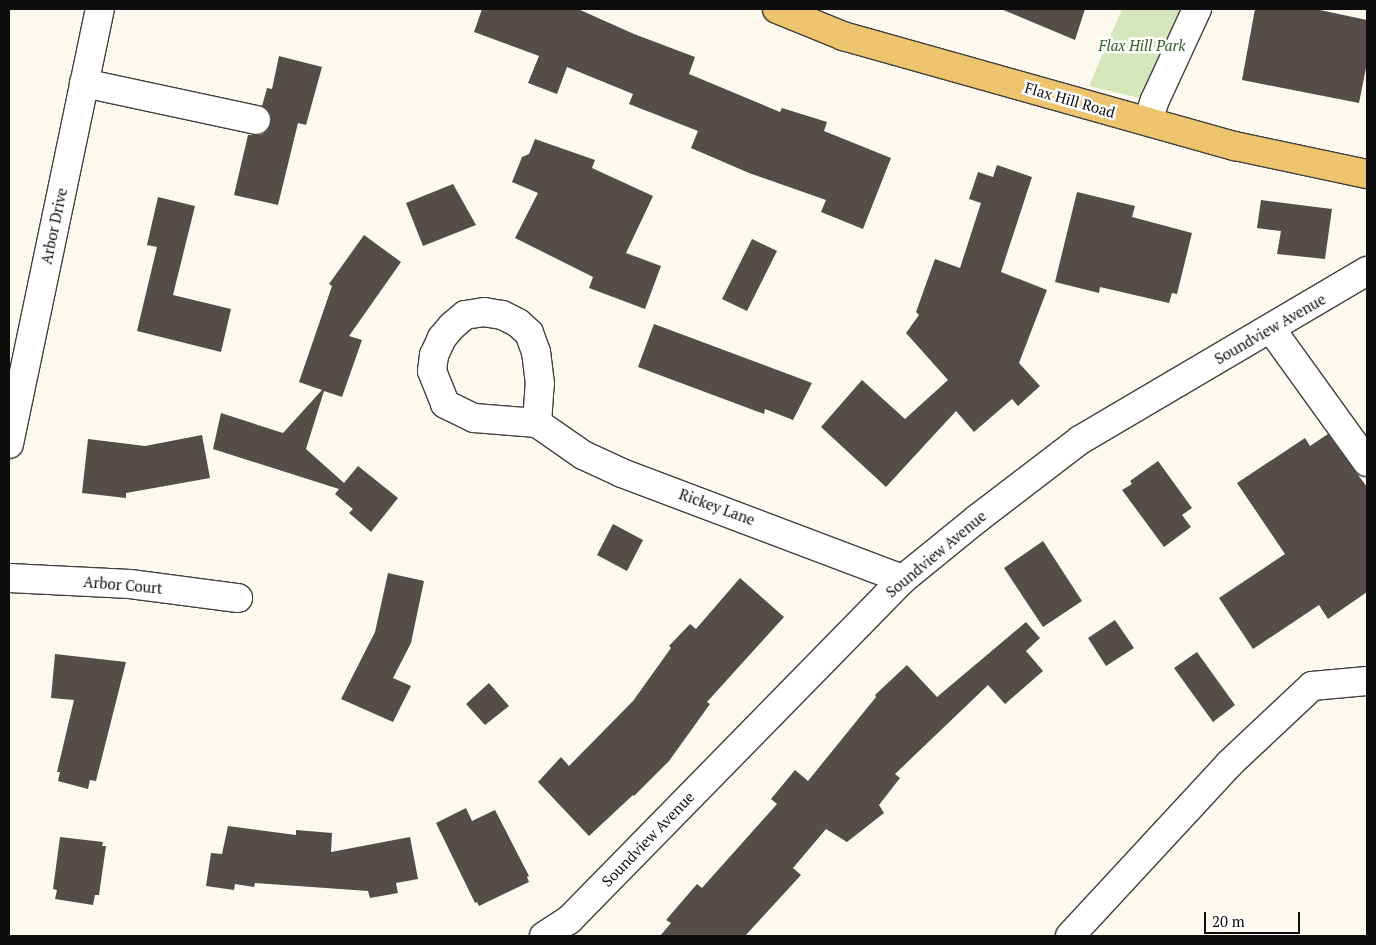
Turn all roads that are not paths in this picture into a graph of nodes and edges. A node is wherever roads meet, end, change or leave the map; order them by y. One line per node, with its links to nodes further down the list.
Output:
1 (100, 9): 4 (street, Arbor Drive)
2 (777, 9): 6 (main road, Flax Hill Road)
3 (1197, 9): 6 (street)
4 (84, 83): 5 (street); 11 (street, Arbor Drive)
5 (256, 120)
6 (1148, 122): 7 (main road, Flax Hill Road)
7 (1367, 174)
8 (1367, 271): 9 (street, Soundview Avenue)
9 (1271, 329): 12 (street); 14 (street, Soundview Avenue)
10 (537, 422): 10 (street); 14 (street, Rickey Lane)
11 (9, 444)
12 (1367, 462)
13 (9, 578): 15 (street, Arbor Court)
14 (903, 579): 17 (street, Soundview Avenue)
15 (238, 598)
16 (1367, 681): 18 (street)
17 (544, 936)
18 (1070, 936)

